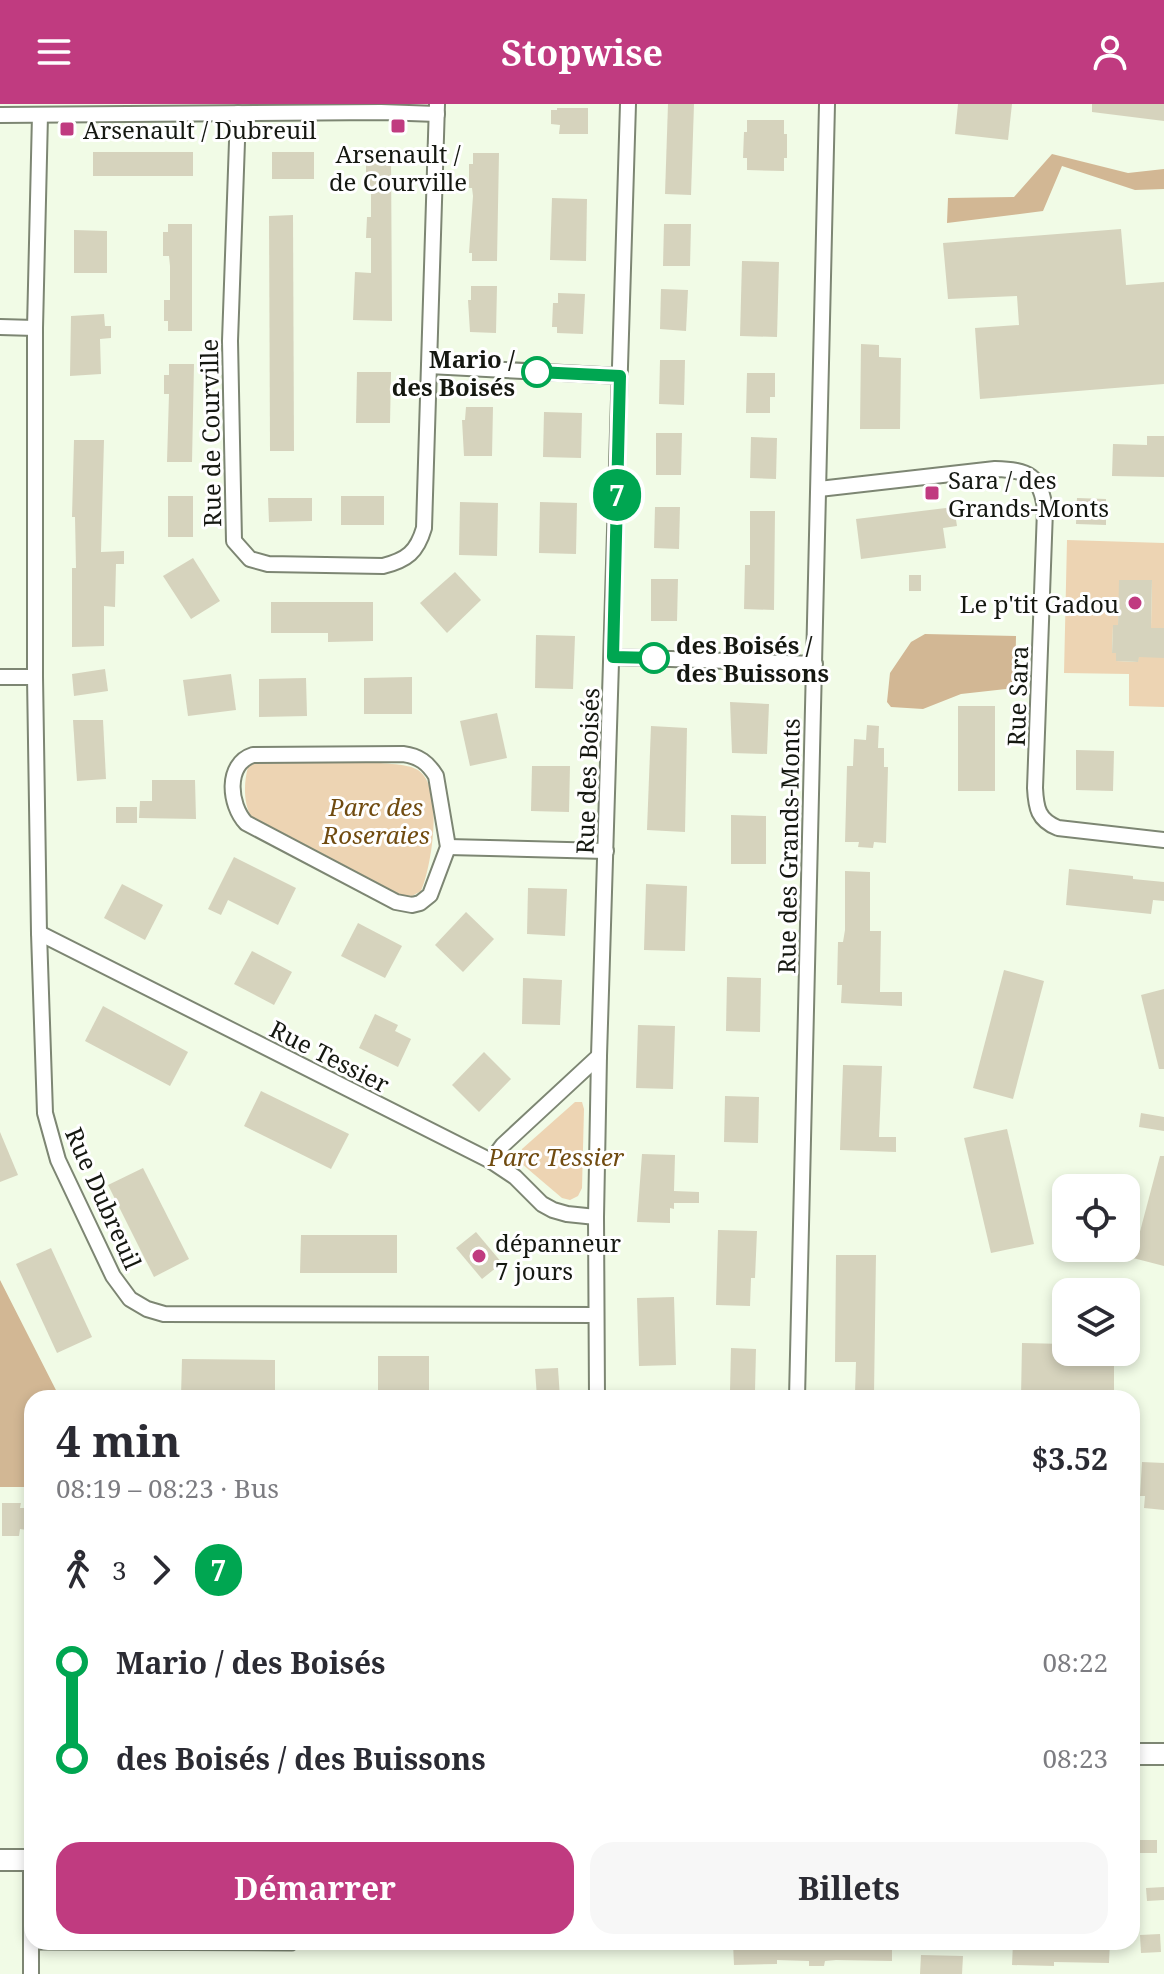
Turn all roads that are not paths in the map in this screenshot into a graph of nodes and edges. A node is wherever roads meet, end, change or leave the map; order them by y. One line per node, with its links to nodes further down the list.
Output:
1 (628, 104): 10 (street, Rue des Boisés)
2 (827, 104): 11 (street, Rue des Grands-Monts)
3 (437, 109): 4 (street); 9 (street, Rue de Courville)
4 (238, 113): 6 (street); 9 (street, Rue de Courville)
5 (0, 115): 6 (street)
6 (40, 115): 8 (street, Rue Dubreuil)
7 (0, 327): 8 (street)
8 (35, 328): 15 (street, Rue Dubreuil)
9 (429, 366): 10 (street)
10 (620, 376): 12 (street, Rue des Boisés)
11 (819, 489): 13 (street, Rue des Grands-Monts); 16 (street, Rue Sara)
12 (613, 657): 13 (street); 18 (street, Rue des Boisés)
13 (815, 664): 25 (street, Rue des Grands-Monts)
14 (0, 677): 15 (street)
15 (35, 677): 19 (street, Rue Dubreuil)
16 (1164, 840)
17 (448, 847): 17 (street); 18 (street)
18 (606, 851): 20 (street, Rue des Boisés)
19 (39, 933): 21 (street, Rue Tessier); 23 (street, Rue Dubreuil)
20 (599, 1056): 21 (street); 22 (street, Rue des Boisés)
21 (491, 1161): 22 (street, Rue Tessier)
22 (596, 1217): 23 (street, Rue des Boisés)
23 (596, 1315): 24 (street, Rue des Boisés)
24 (597, 1390)
25 (797, 1390)
26 (1140, 1754): 27 (street)
27 (1164, 1754)
28 (0, 1860): 29 (street)
29 (24, 1860)
30 (31, 1950): 31 (street)
31 (31, 1974)

